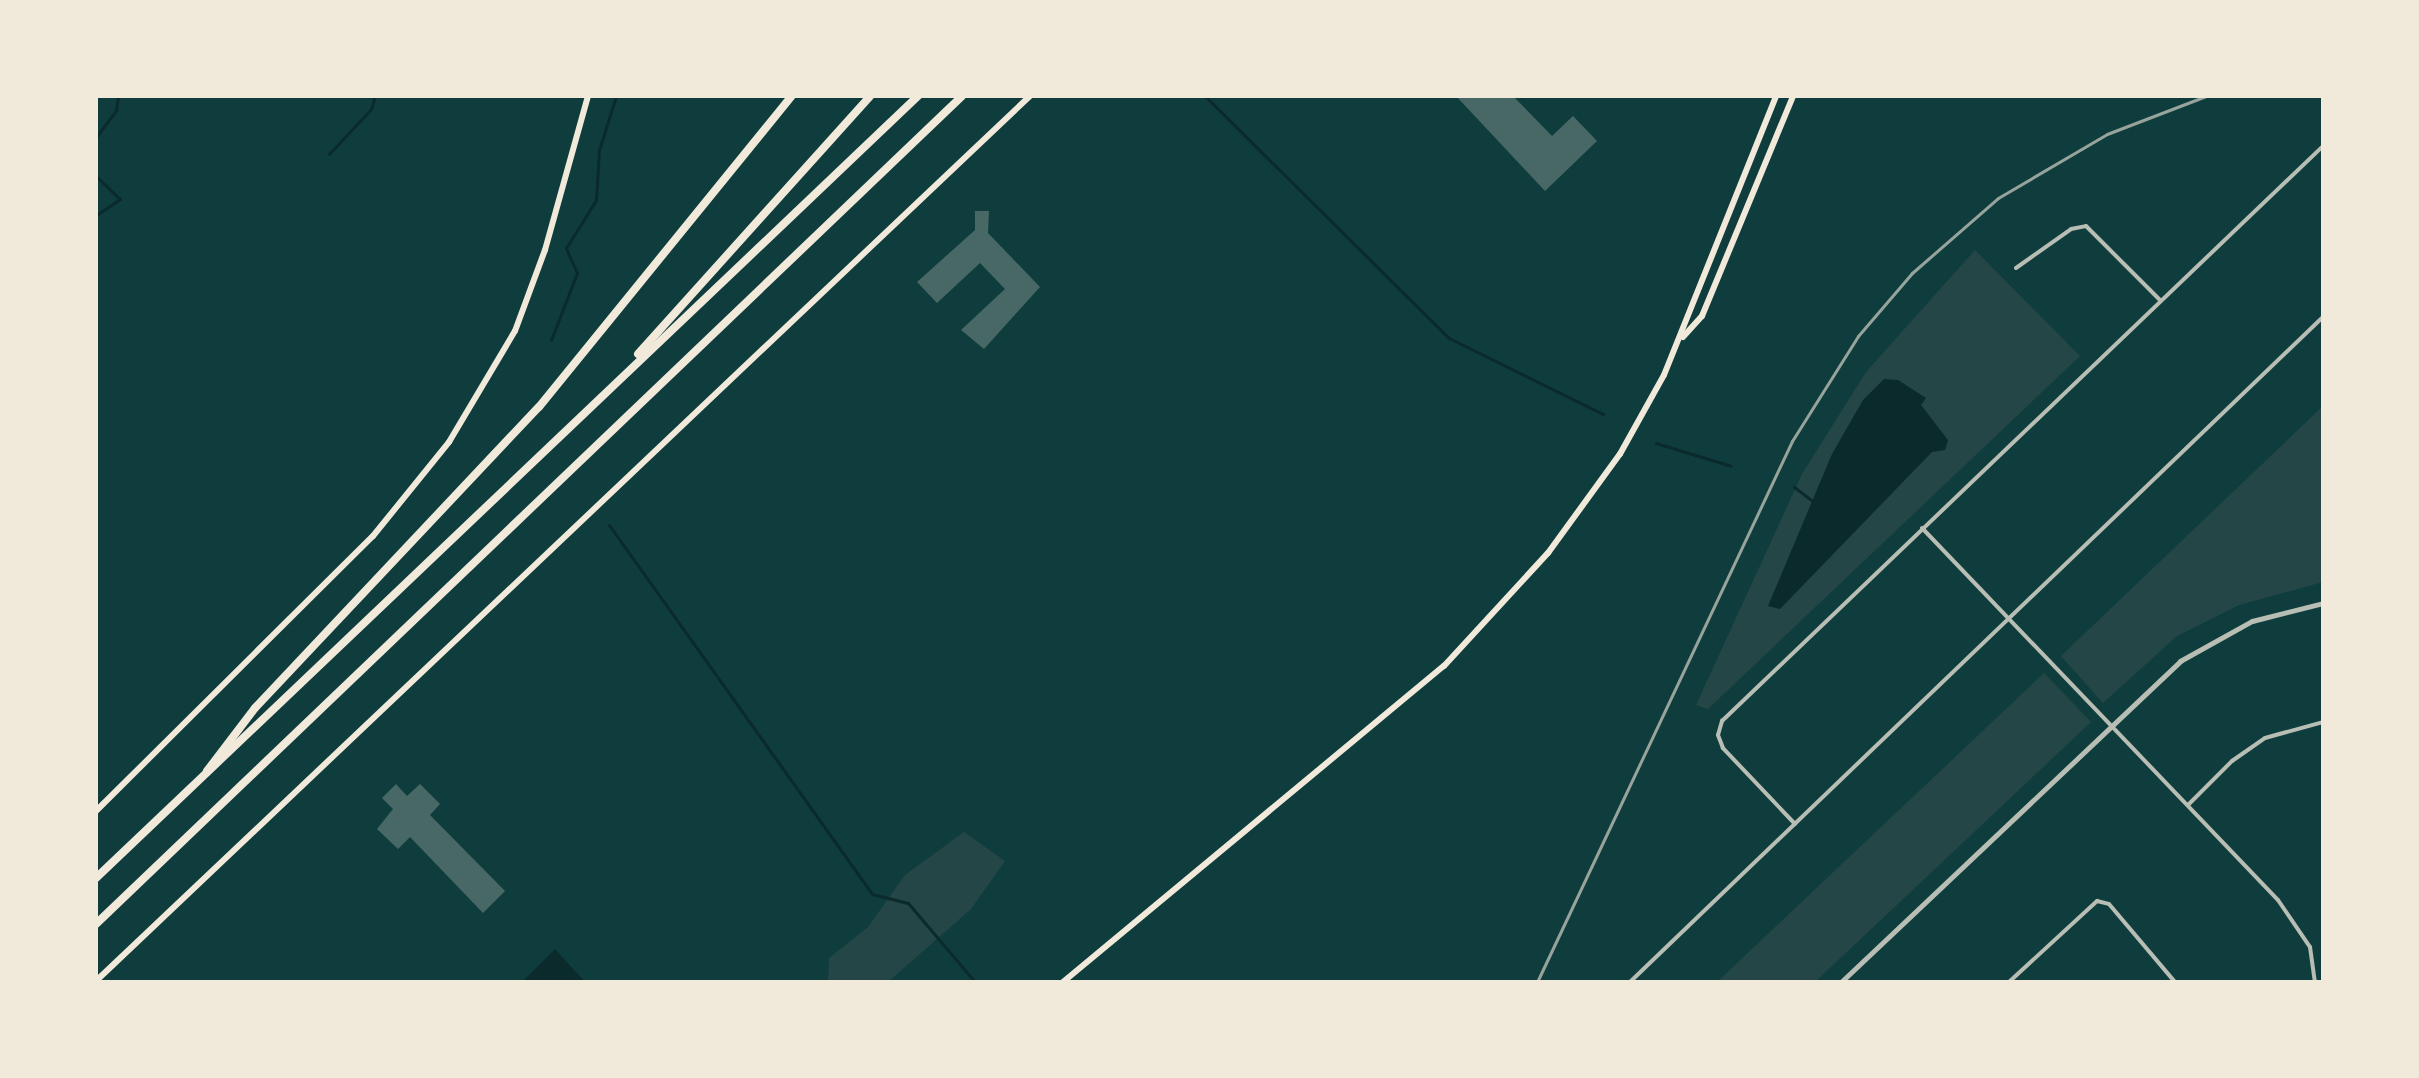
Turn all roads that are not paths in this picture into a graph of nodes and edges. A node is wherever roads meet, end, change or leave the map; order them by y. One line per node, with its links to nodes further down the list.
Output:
1 (588, 96): 22 (main road)
2 (792, 96): 20 (highway)
3 (870, 96): 14 (highway)
4 (918, 96): 14 (highway)
5 (962, 96): 25 (highway)
6 (1030, 96): 28 (main road)
7 (1776, 96): 13 (main road)
8 (1793, 96): 13 (main road)
9 (2323, 146): 11 (street)
10 (2016, 268): 11 (street)
11 (2160, 300): 15 (street)
12 (2323, 317): 17 (street)
13 (1681, 340): 29 (main road)
14 (603, 393): 20 (highway)
15 (1922, 528): 17 (street); 23 (street)
16 (2323, 603): 19 (street)
17 (2011, 617): 19 (street); 23 (street)
18 (2323, 722): 21 (street)
19 (2113, 724): 21 (street); 31 (street)
20 (189, 794): 24 (highway)
21 (2188, 804): 27 (street)
22 (96, 811)
23 (1795, 824): 30 (street)
24 (96, 878)
25 (96, 924)
26 (2323, 971): 27 (street)
27 (2315, 972): 34 (street)
28 (96, 981)
29 (1063, 982)
30 (1630, 982)
31 (1841, 982)
32 (2009, 982): 33 (street)
33 (2175, 982)
34 (2315, 982)

